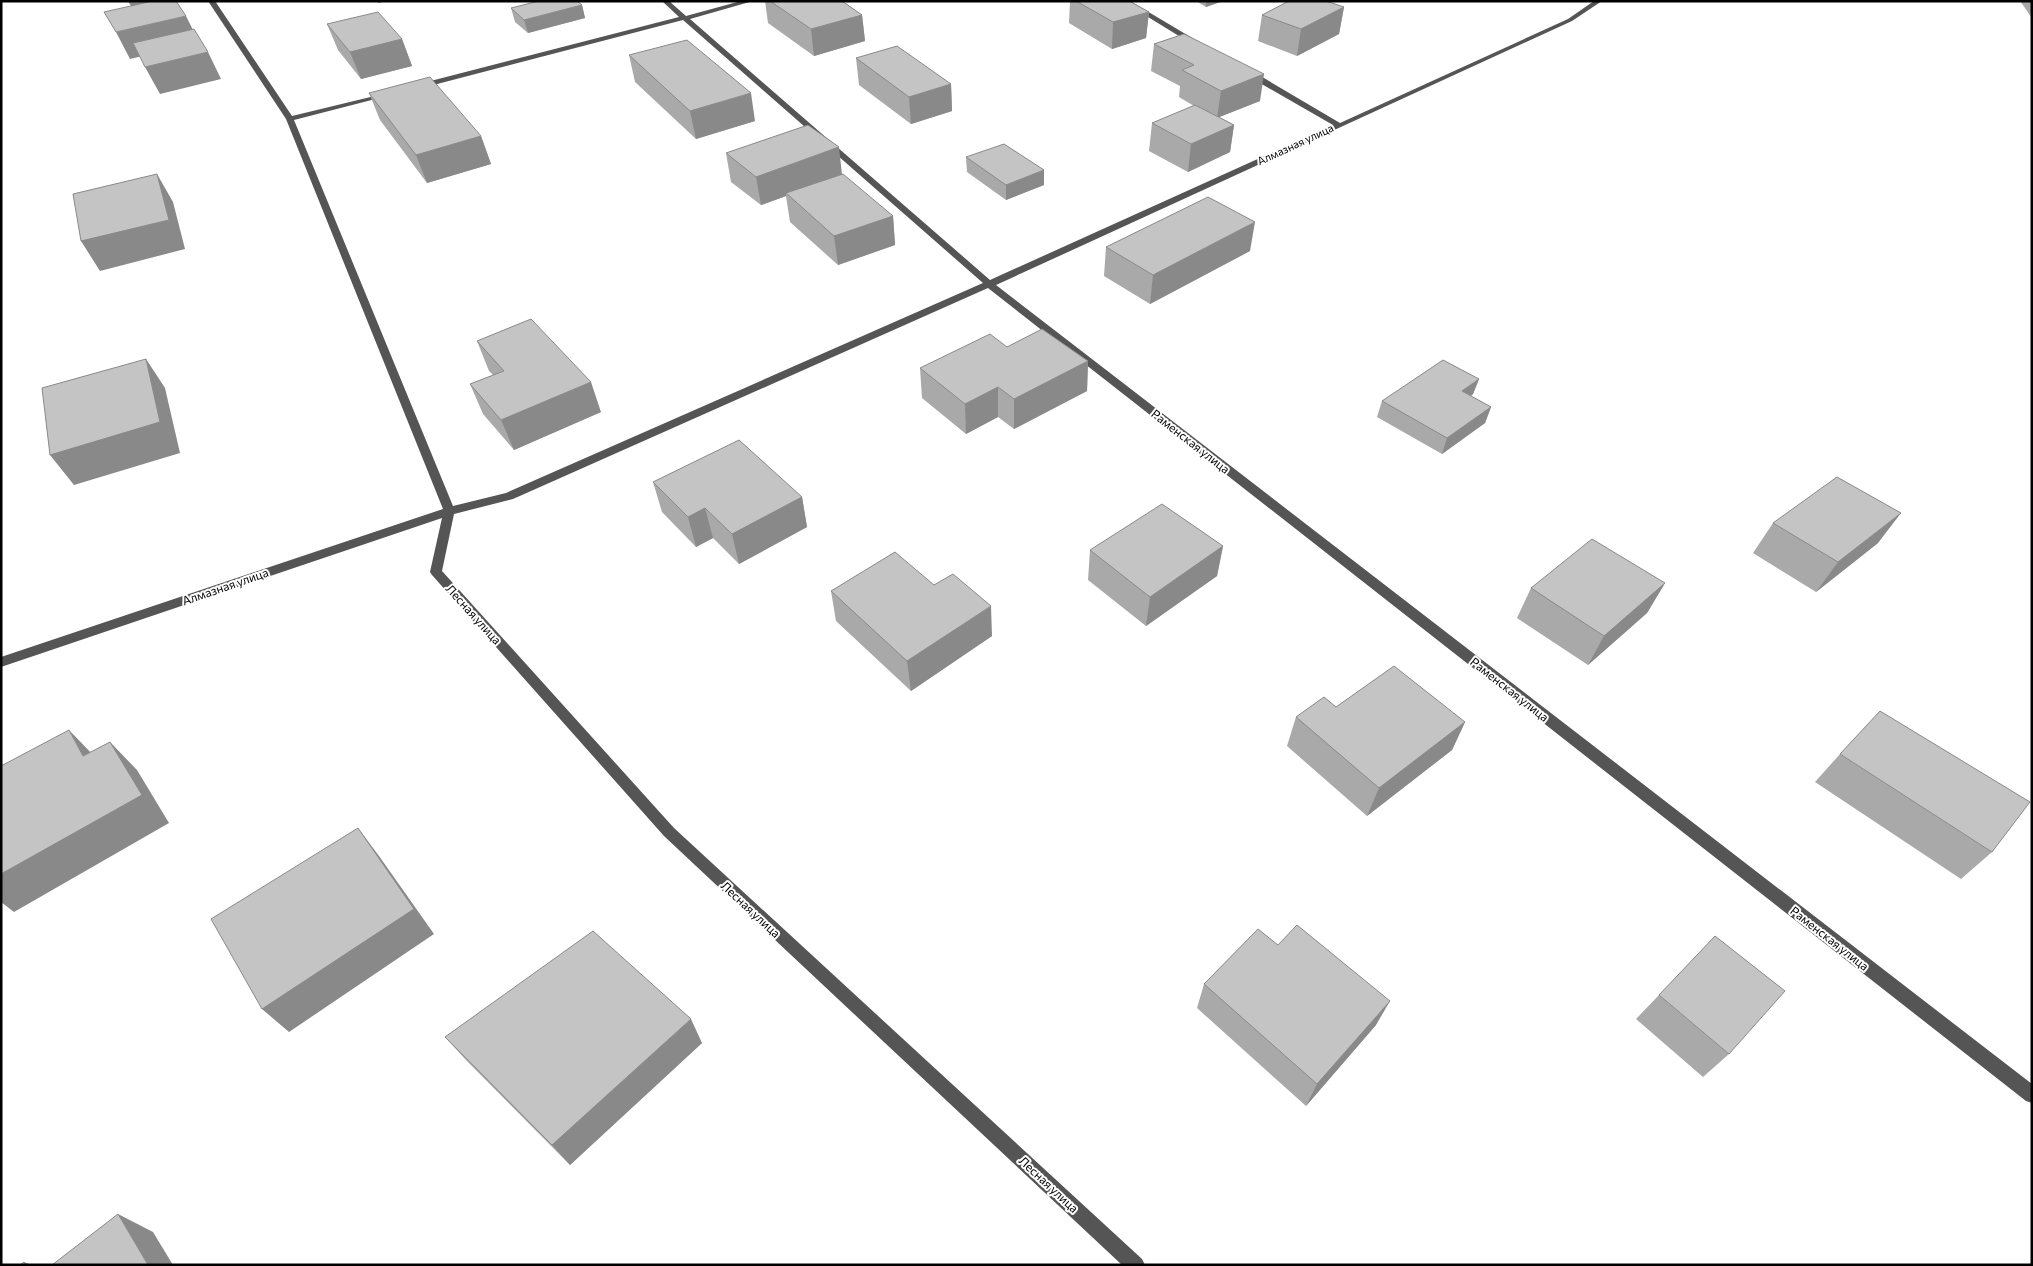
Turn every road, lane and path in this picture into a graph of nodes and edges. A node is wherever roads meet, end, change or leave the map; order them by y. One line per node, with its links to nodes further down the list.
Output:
1 (211, 1): 11 (street)
2 (665, 1): 6 (street, Раменская улица)
3 (750, 1): 6 (street)
4 (1125, 1): 7 (street)
5 (1599, 1): 12 (street, Алмазная улица)
6 (684, 18): 9 (street); 13 (street, Раменская улица)
7 (1202, 46)
8 (1244, 70): 12 (street)
9 (406, 90)
10 (396, 92): 11 (street)
11 (290, 119): 14 (street)
12 (1338, 125): 13 (street, Алмазная улица)
13 (989, 284): 14 (street, Алмазная улица); 16 (street, Раменская улица)
14 (449, 511): 15 (street, Алмазная улица); 17 (street, Лесная улица)
15 (1, 662)
16 (2032, 1095)
17 (1136, 1265)

